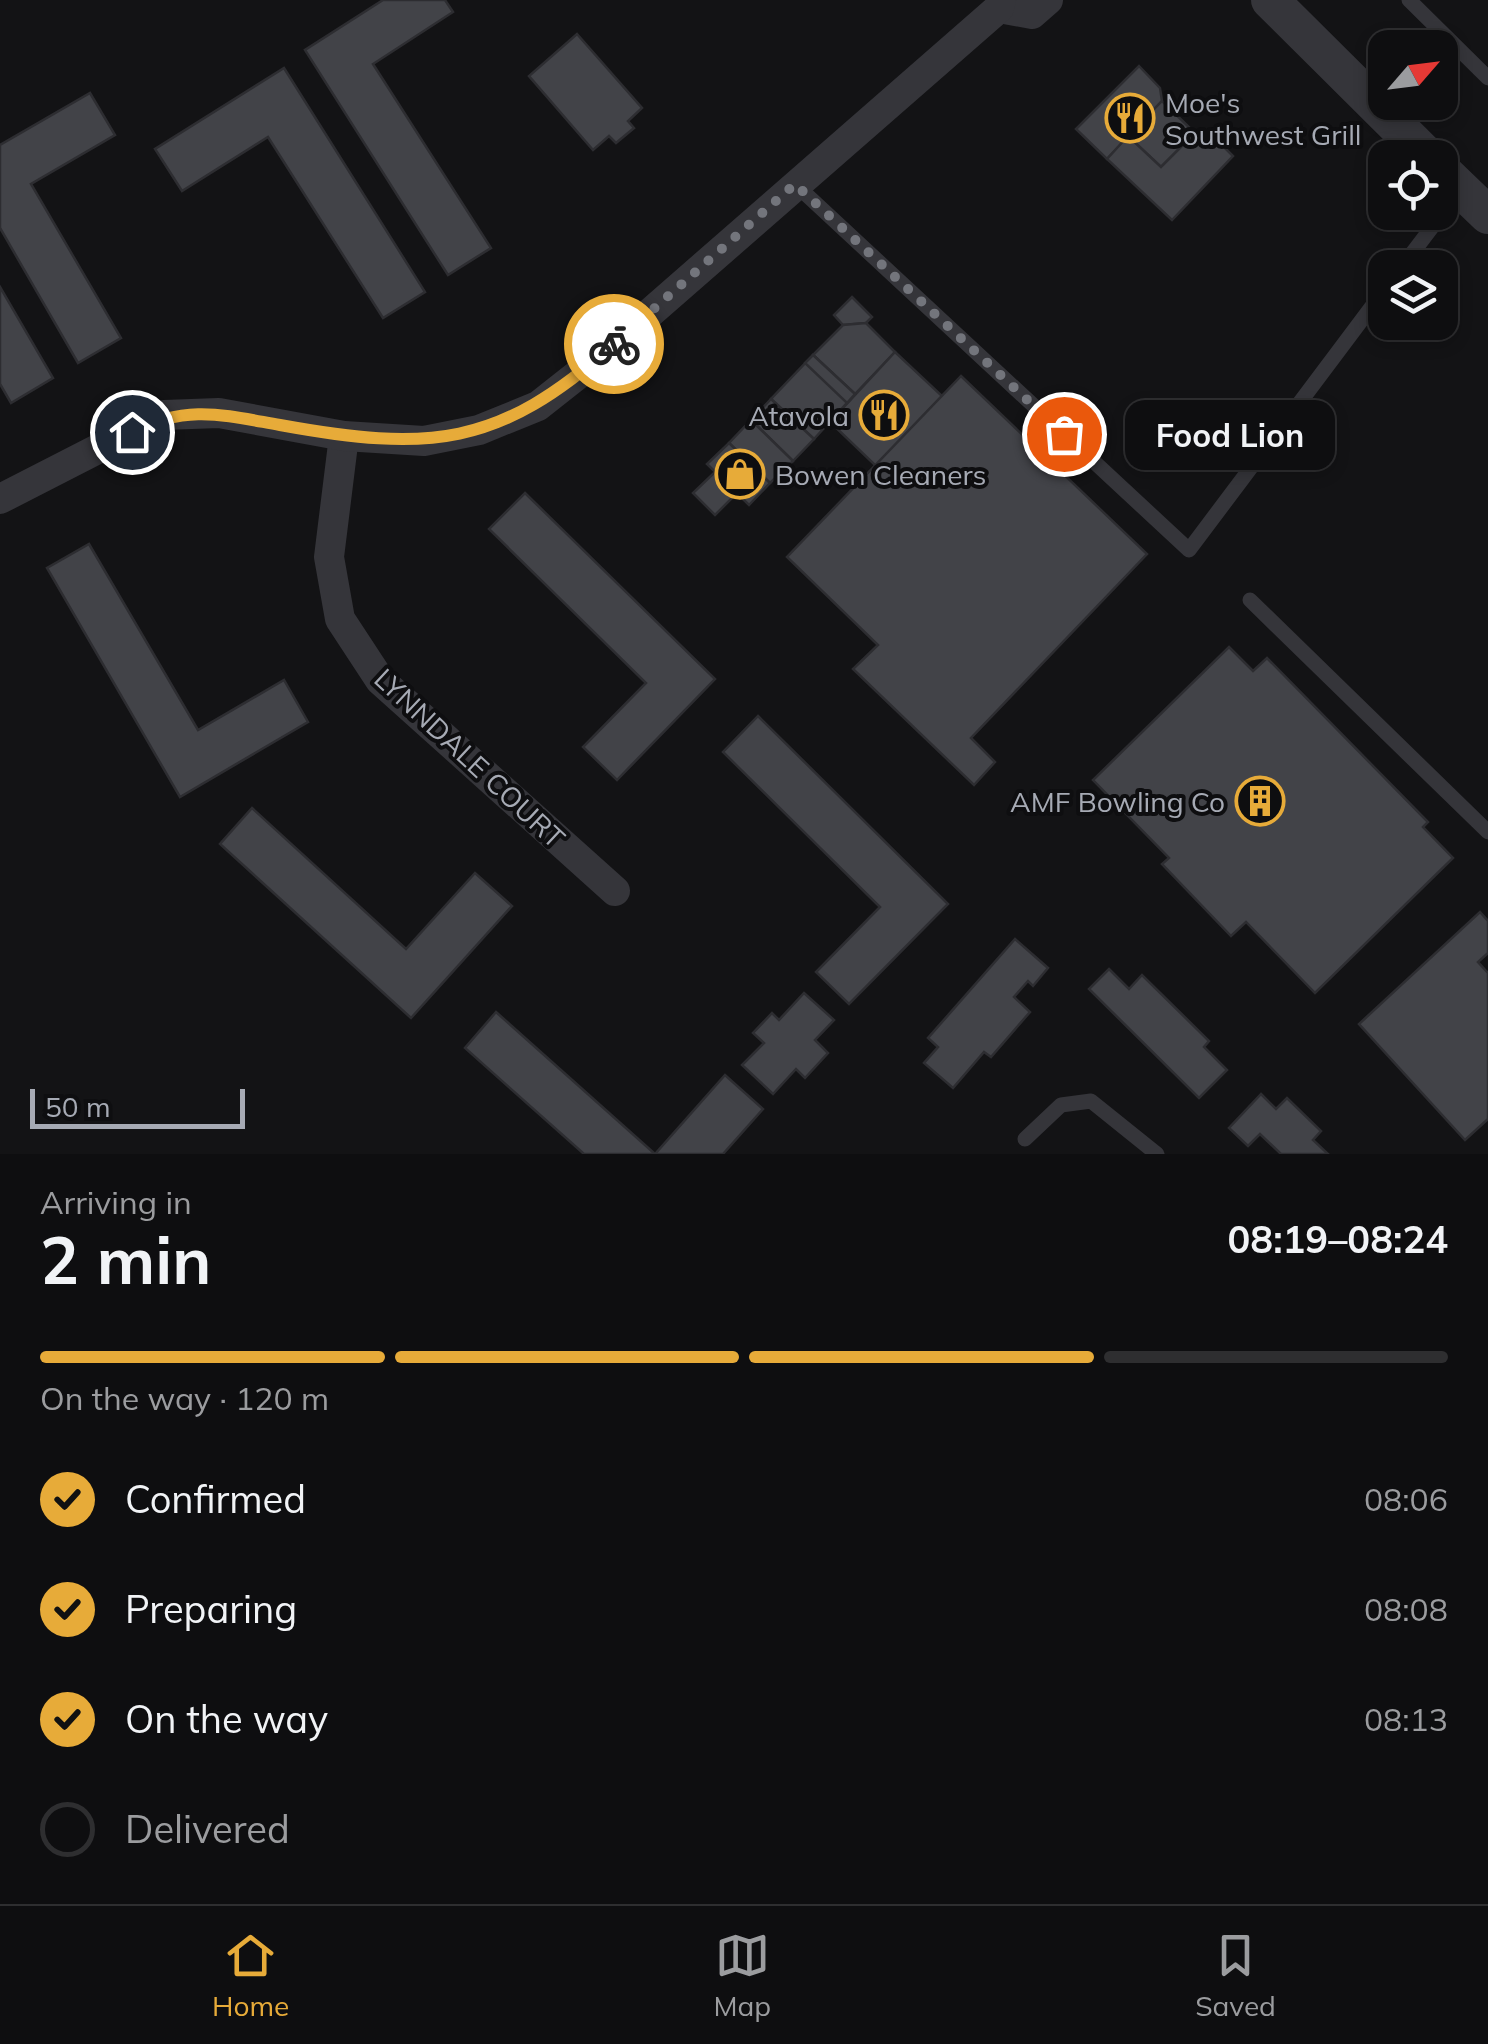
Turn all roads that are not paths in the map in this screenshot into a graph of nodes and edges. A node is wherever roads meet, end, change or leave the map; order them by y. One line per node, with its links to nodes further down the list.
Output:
1 (1048, 0): 4 (street)
2 (1270, 0): 6 (street)
3 (1409, 0): 5 (lane)
4 (1000, 4): 7 (street)
5 (1488, 78)
6 (1411, 140)
7 (795, 184): 10 (lane); 11 (street)
8 (1463, 191): 9 (lane)
9 (1415, 250)
10 (1368, 312)
11 (344, 436): 12 (street); 15 (street, LYNNDALE COURT)
12 (0, 499)
13 (1250, 600): 14 (lane)
14 (1488, 832)
15 (615, 891)
16 (1025, 1140): 17 (lane)
17 (1157, 1154)

